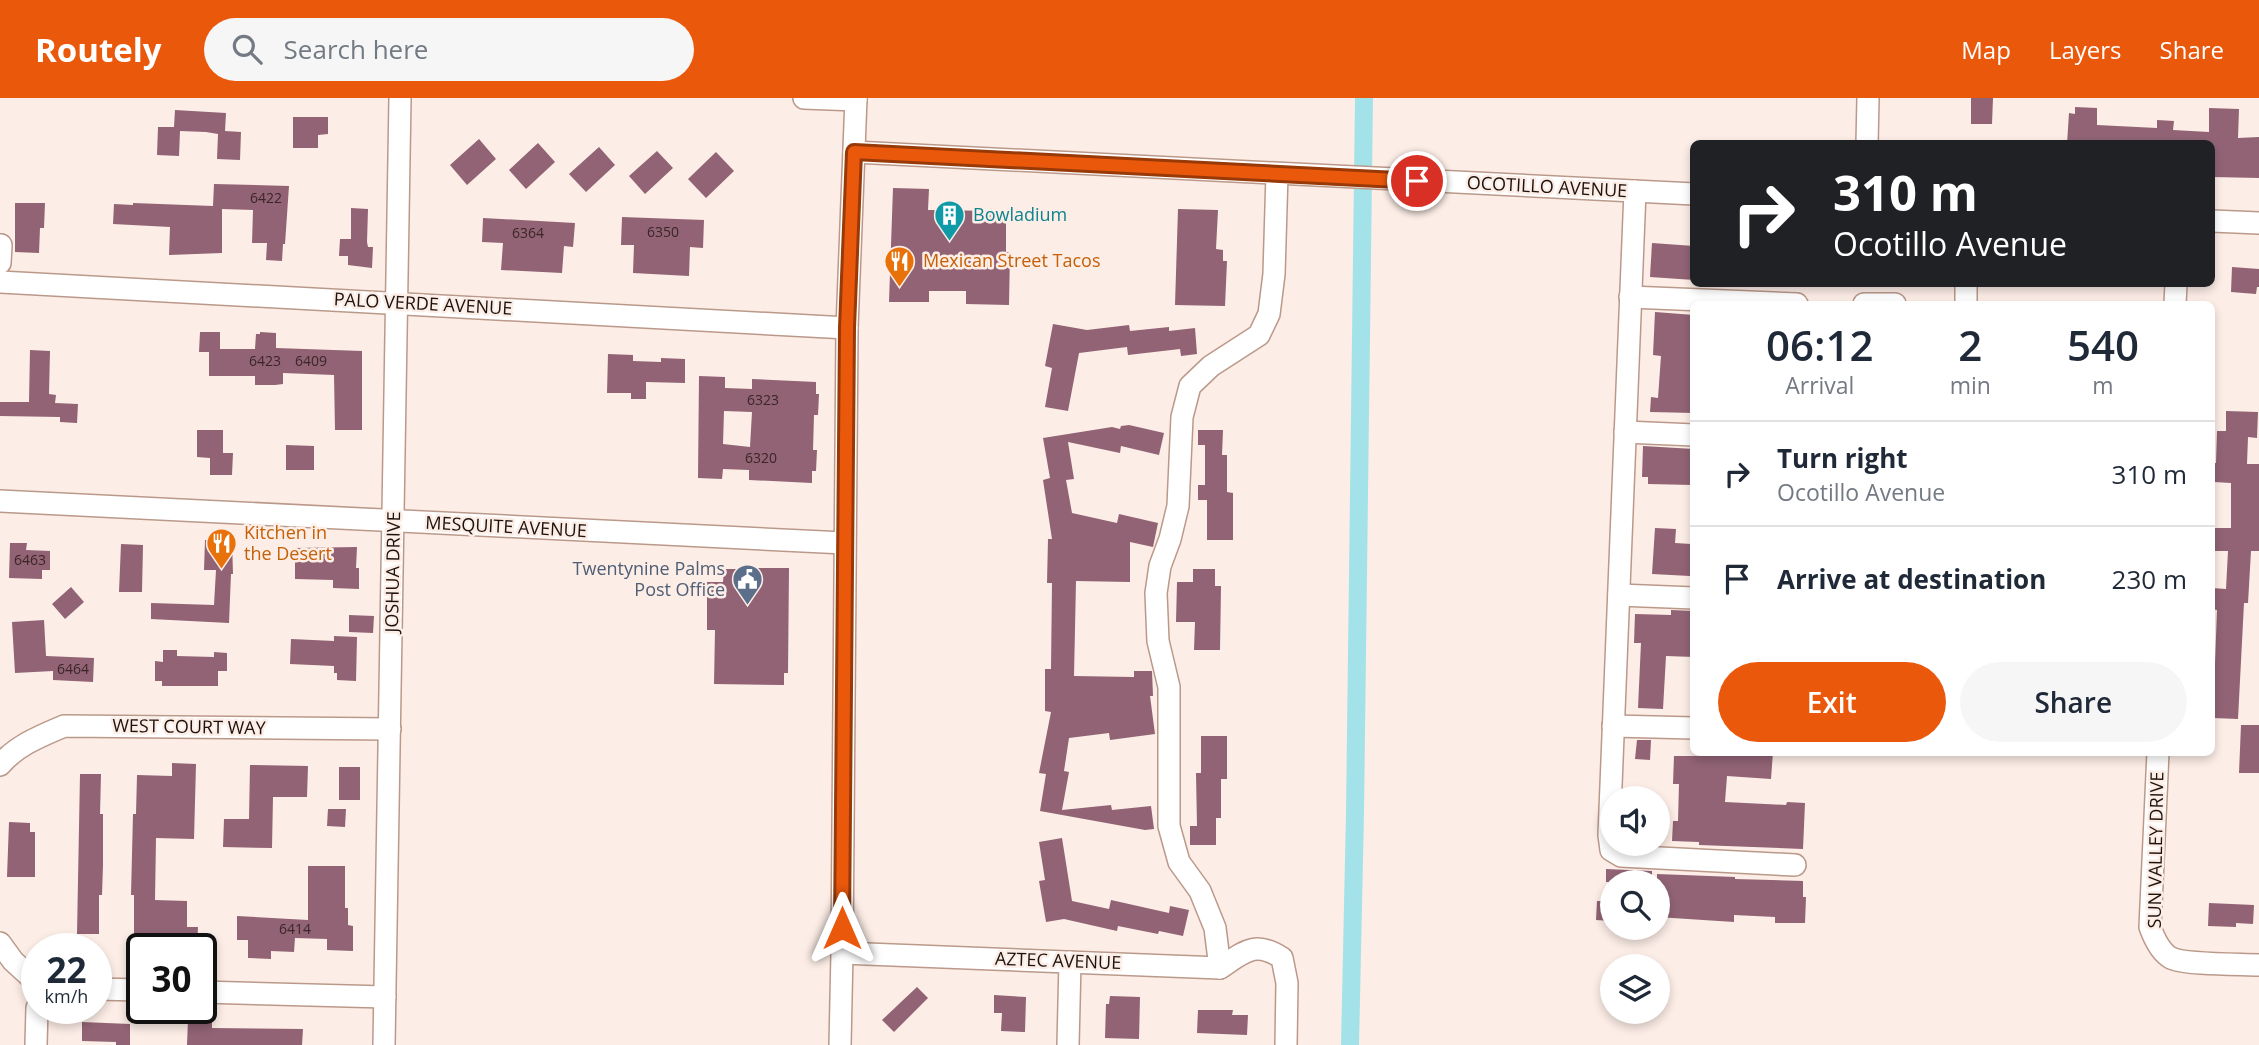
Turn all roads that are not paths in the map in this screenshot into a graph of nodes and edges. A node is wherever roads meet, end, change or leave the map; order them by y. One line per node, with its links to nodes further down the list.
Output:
1 (400, 98): 15 (street, JOSHUA DRIVE)
2 (804, 98): 4 (street)
3 (1868, 98): 5 (street)
4 (856, 99): 6 (street)
5 (1867, 140)
6 (854, 152): 7 (street, OCOTILLO AVENUE); 16 (street)
7 (1277, 174): 8 (street, OCOTILLO AVENUE); 35 (street)
8 (1634, 191): 9 (street, OCOTILLO AVENUE); 13 (street)
9 (1690, 194)
10 (2215, 221): 11 (street)
11 (2259, 223)
12 (0, 282): 15 (street, PALO VERDE AVENUE)
13 (1630, 297): 14 (street); 17 (street)
14 (1725, 301)
15 (398, 303): 16 (street, PALO VERDE AVENUE); 20 (street, JOSHUA DRIVE)
16 (847, 328): 21 (street)
17 (1625, 432): 18 (street); 22 (street)
18 (1690, 435)
19 (0, 501): 20 (street, MESQUITE AVENUE)
20 (394, 521): 21 (street, MESQUITE AVENUE); 26 (street, JOSHUA DRIVE)
21 (844, 543): 31 (street)
22 (1619, 595): 23 (street); 24 (street)
23 (1690, 598)
24 (1613, 726): 25 (street); 29 (street)
25 (1690, 728)
26 (390, 729): 28 (street, WEST COURT WAY); 37 (street, JOSHUA DRIVE)
27 (2158, 756): 33 (street, SUN VALLEY DRIVE)
28 (0, 765)
29 (1795, 864)
30 (0, 943): 34 (street)
31 (842, 953): 32 (street, AZTEC AVENUE); 41 (street)
32 (1070, 962): 35 (street, AZTEC AVENUE); 42 (street)
33 (2259, 965)
34 (21, 968)
35 (1220, 968): 43 (street)
36 (217, 992): 37 (street)
37 (385, 997): 40 (street, JOSHUA DRIVE)
38 (37, 1024): 39 (street)
39 (36, 1045)
40 (384, 1045)
41 (840, 1045)
42 (1068, 1045)
43 (1286, 1045)

